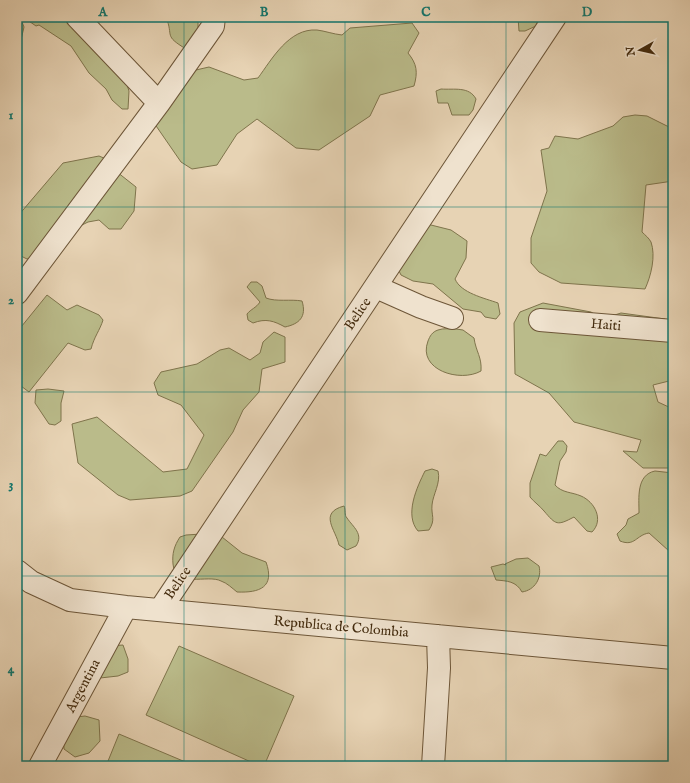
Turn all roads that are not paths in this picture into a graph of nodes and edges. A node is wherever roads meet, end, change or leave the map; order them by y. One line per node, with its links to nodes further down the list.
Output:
1 (77, 17): 4 (street)
2 (214, 17): 4 (street)
3 (555, 17): 5 (street, Belice)
4 (159, 103): 6 (street)
5 (376, 287): 7 (street); 12 (street, Belice)
6 (17, 292)
7 (452, 318)
8 (540, 320): 9 (street, Haiti)
9 (673, 331)
10 (17, 572): 11 (street, Republica de Colombia)
11 (126, 607): 12 (street, Republica de Colombia); 15 (street, Argentina)
12 (160, 610): 13 (street, Republica de Colombia)
13 (438, 636): 14 (street, Republica de Colombia); 16 (street)
14 (673, 658)
15 (40, 766)
16 (433, 766)

